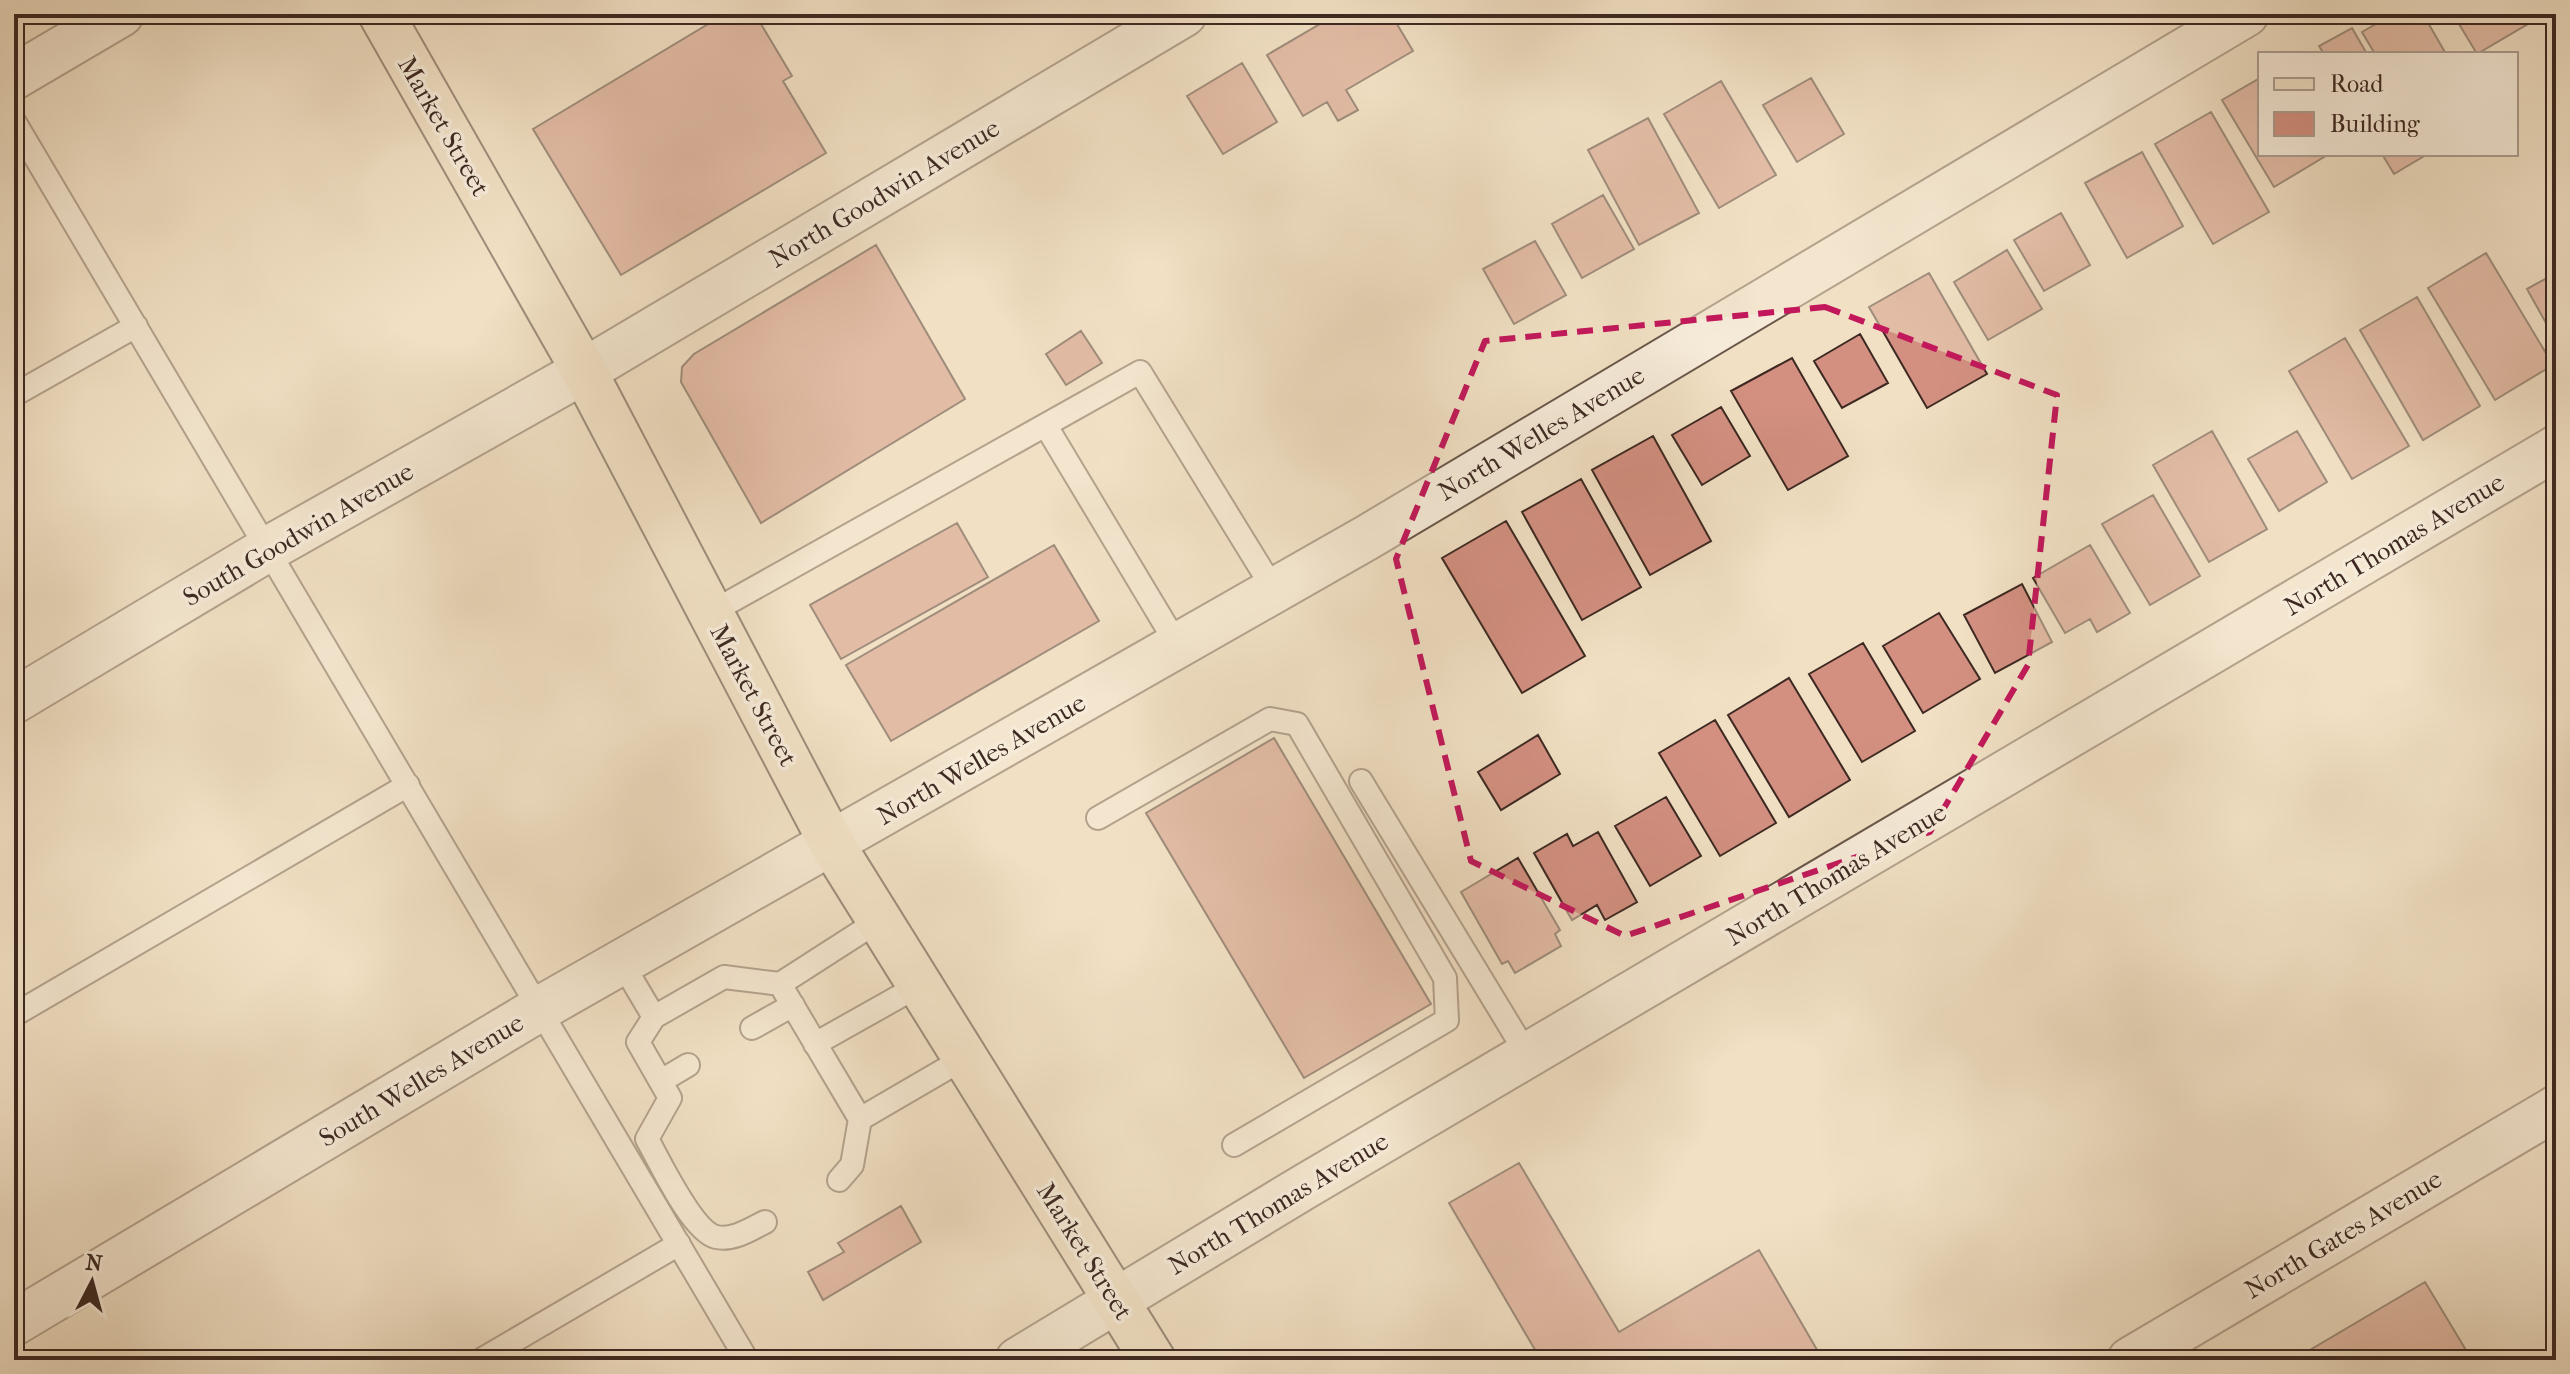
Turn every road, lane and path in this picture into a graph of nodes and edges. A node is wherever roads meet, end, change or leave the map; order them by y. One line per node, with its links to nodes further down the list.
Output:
1 (121, 14): 5 (street)
2 (381, 14): 8 (main road, Market Street)
3 (1184, 14): 8 (street, North Goodwin Avenue)
4 (2246, 14): 13 (street, North Welles Avenue)
5 (14, 77)
6 (14, 121): 7 (lane)
7 (136, 326): 9 (lane); 12 (lane)
8 (584, 371): 12 (street, South Goodwin Avenue); 14 (main road, Market Street)
9 (14, 395)
10 (1046, 426): 13 (lane); 14 (lane); 15 (lane)
11 (2556, 448): 31 (street, North Thomas Avenue)
12 (268, 549): 16 (street, South Goodwin Avenue); 18 (lane)
13 (1274, 590): 15 (street, North Welles Avenue)
14 (710, 613): 20 (main road, Market Street)
15 (1178, 646): 20 (street, North Welles Avenue)
16 (14, 701)
17 (1361, 781): 31 (lane)
18 (408, 785): 26 (lane); 27 (lane)
19 (1098, 818): 37 (lane)
20 (832, 844): 21 (main road, Market Street); 22 (street, South Welles Avenue)
21 (878, 921): 23 (lane); 24 (main road, Market Street)
22 (622, 963): 26 (street, South Welles Avenue); 28 (lane)
23 (780, 984): 25 (lane); 28 (lane)
24 (918, 986): 30 (lane); 32 (main road, Market Street)
25 (793, 1005): 29 (lane); 30 (lane)
26 (541, 1008): 40 (lane); 42 (street, South Welles Avenue)
27 (14, 1015)
28 (654, 1017): 34 (lane)
29 (752, 1028)
30 (815, 1044): 36 (lane)
31 (1528, 1056): 41 (street, North Thomas Avenue)
32 (963, 1059): 36 (lane); 41 (main road, Market Street)
33 (688, 1065): 34 (lane)
34 (661, 1081): 39 (lane)
35 (2556, 1108): 47 (street, North Gates Avenue)
36 (860, 1119): 38 (lane)
37 (1234, 1145)
38 (839, 1180)
39 (765, 1222)
40 (679, 1244): 43 (lane); 44 (lane)
41 (1116, 1299): 45 (street, North Thomas Avenue); 46 (main road, Market Street)
42 (14, 1323)
43 (481, 1360)
44 (747, 1360)
45 (1018, 1360)
46 (1153, 1360)
47 (2130, 1360)

